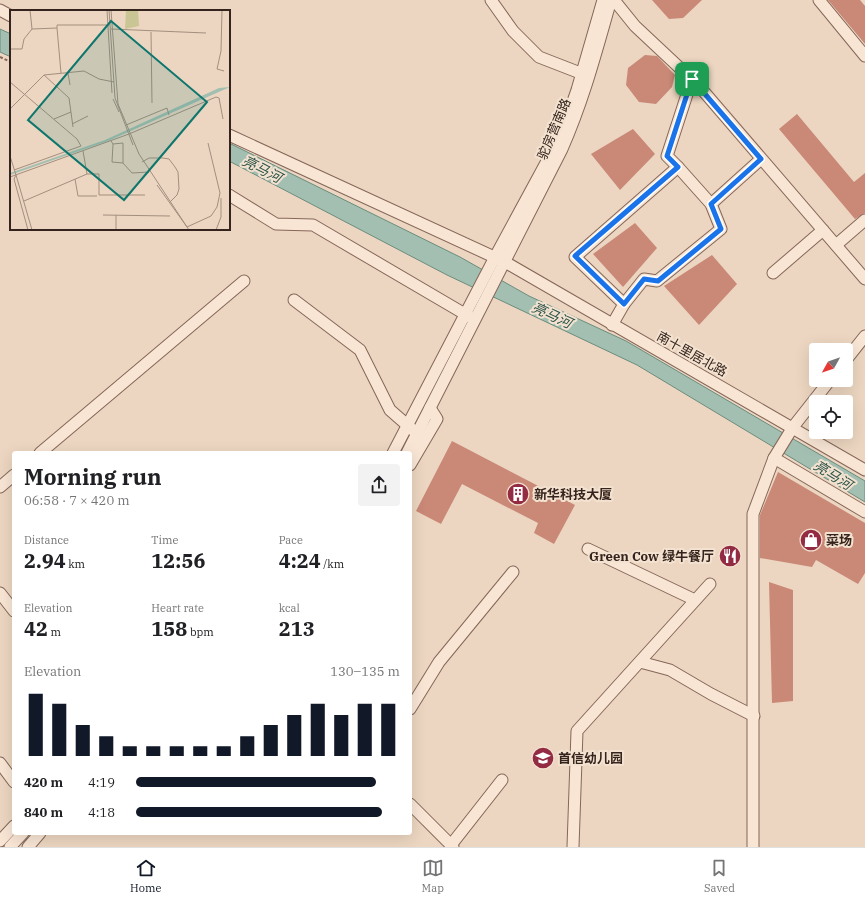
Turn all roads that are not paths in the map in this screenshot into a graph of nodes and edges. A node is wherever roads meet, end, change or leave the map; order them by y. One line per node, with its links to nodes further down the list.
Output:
1 (491, 0): 8 (street)
2 (602, 0): 8 (street, 驼房营南路)
3 (612, 0): 8 (street, 驼房营南路); 9 (street)
4 (819, 0): 7 (street)
5 (0, 10): 6 (street)
6 (10, 15)
7 (865, 56)
8 (586, 75): 18 (street, 驼房营南路); 19 (street, 驼房营南路)
9 (695, 83): 11 (street); 12 (street)
10 (230, 137): 18 (street, 南十里居北路)
11 (761, 159): 14 (street); 16 (street)
12 (678, 167): 14 (street); 24 (street)
13 (230, 196): 25 (street)
14 (711, 204): 24 (street)
15 (865, 220): 17 (street)
16 (823, 230): 17 (street); 20 (street)
17 (836, 245): 21 (street)
18 (495, 257): 19 (street, 南十里居北路); 25 (street, 驼房营南路)
19 (505, 262): 26 (street, 驼房营南路); 27 (street, 南十里居北路)
20 (773, 273)
21 (865, 279)
22 (244, 281): 35 (street)
23 (294, 300): 32 (street)
24 (624, 304): 27 (street)
25 (464, 315): 26 (street); 32 (street, 驼房营南路)
26 (476, 320): 31 (street, 驼房营南路)
27 (612, 325): 33 (street, 南十里居北路)
28 (865, 336): 29 (street)
29 (853, 351)
30 (824, 387): 33 (street)
31 (430, 408): 34 (street, 驼房营南路); 39 (street)
32 (408, 426): 34 (street); 36 (street, 驼房营南路)
33 (793, 427): 38 (street); 40 (street, 南十里居北路)
34 (417, 434): 37 (street, 驼房营南路)
35 (42, 451)
36 (394, 451)
37 (408, 451)
38 (774, 458): 43 (street); 52 (street)
39 (412, 461)
40 (865, 470)
41 (12, 477): 42 (street)
42 (0, 487)
43 (865, 512)
44 (588, 549): 48 (street)
45 (513, 572): 51 (street)
46 (710, 584): 48 (street)
47 (0, 593): 49 (street)
48 (695, 600): 50 (street)
49 (12, 608)
50 (640, 662): 52 (street); 64 (street)
51 (412, 706)
52 (754, 716): 65 (street)
53 (0, 763): 54 (street)
54 (12, 779)
55 (502, 780): 62 (street)
56 (412, 806): 62 (street)
57 (12, 829): 61 (street)
58 (20, 835): 61 (street)
59 (23, 835): 63 (street)
60 (38, 835): 63 (street)
61 (3, 842)
62 (452, 846)
63 (29, 847)
64 (573, 847)
65 (753, 847)

